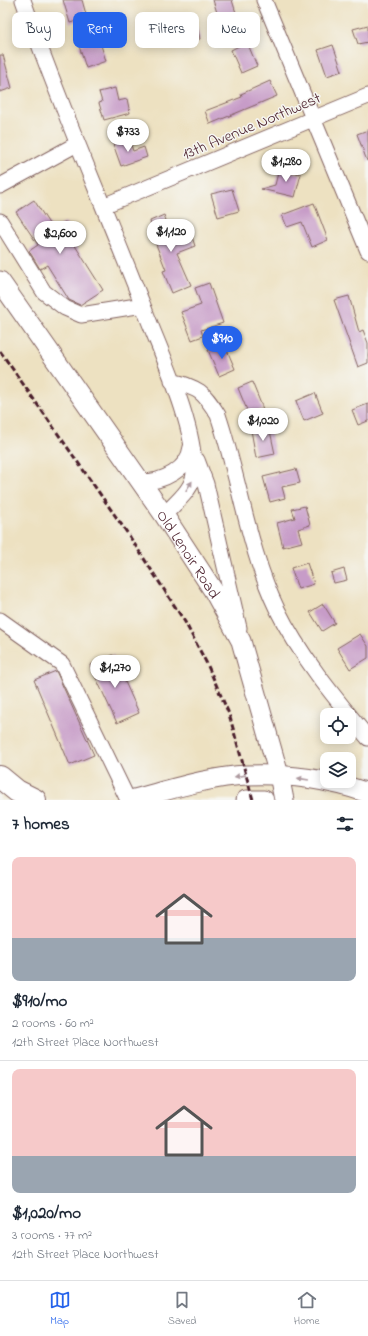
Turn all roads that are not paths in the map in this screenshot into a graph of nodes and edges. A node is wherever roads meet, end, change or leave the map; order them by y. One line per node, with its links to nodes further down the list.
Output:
1 (23, 0): 5 (street)
2 (264, 0): 4 (street)
3 (368, 96): 4 (street, 13th Avenue Northwest)
4 (313, 119): 7 (street, 13th Avenue Northwest); 9 (street)
5 (77, 144): 6 (street); 7 (street)
6 (0, 186)
7 (103, 206): 11 (street)
8 (0, 221): 11 (street)
9 (368, 251)
10 (0, 280): 14 (main road, Old Lenoir Road)
11 (143, 305): 12 (street)
12 (172, 381): 13 (street); 18 (street)
13 (189, 435): 14 (street); 15 (street, one-way to 13); 17 (street)
14 (141, 482): 15 (main road, Old Lenoir Road)
15 (164, 515): 17 (main road, Old Lenoir Road)
16 (0, 620): 25 (street)
17 (241, 641): 19 (main road, Old Lenoir Road)
18 (368, 738)
19 (279, 775): 22 (main road, one-way to 19); 25 (main road, one-way to 25); 28 (main road, Old Lenoir Road)
20 (0, 777): 24 (highway)
21 (0, 786): 23 (highway)
22 (368, 793)
23 (6, 800)
24 (35, 800)
25 (129, 800)
26 (246, 800): 27 (main road)
27 (264, 800)
28 (284, 800)

